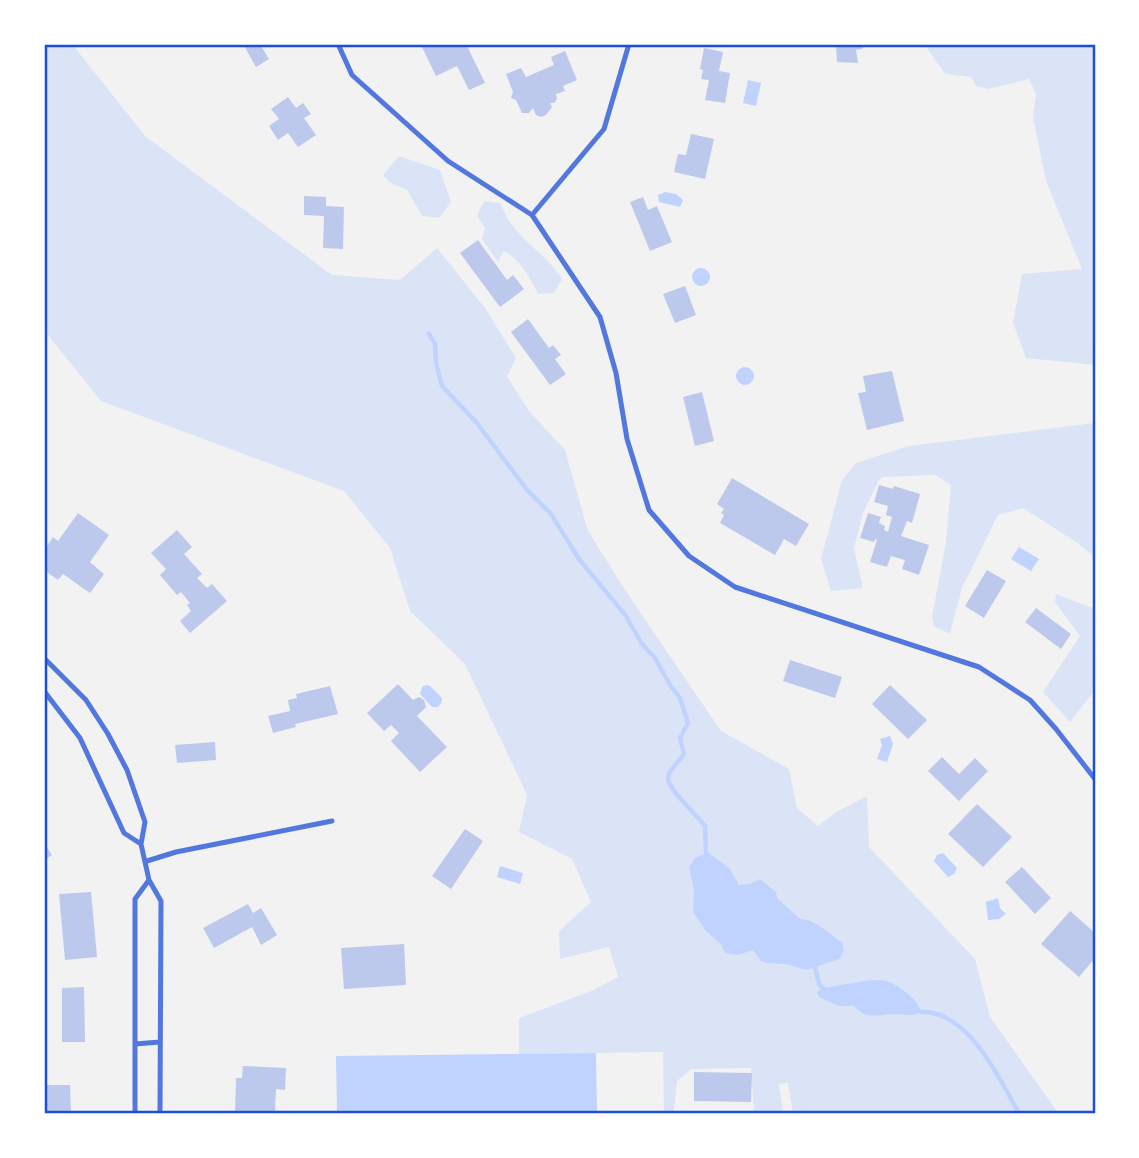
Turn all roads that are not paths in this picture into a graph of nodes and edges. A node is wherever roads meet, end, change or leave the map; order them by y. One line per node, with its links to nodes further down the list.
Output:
1 (338, 44): 3 (street)
2 (629, 44): 3 (street)
3 (532, 215): 6 (street)
4 (44, 658): 8 (street)
5 (44, 691): 8 (street)
6 (1095, 779)
7 (332, 821): 9 (street)
8 (141, 844): 9 (street)
9 (146, 860): 10 (street)
10 (149, 880): 11 (street); 12 (street)
11 (160, 1042): 12 (street); 14 (street)
12 (135, 1044): 13 (street)
13 (135, 1114)
14 (160, 1114)

